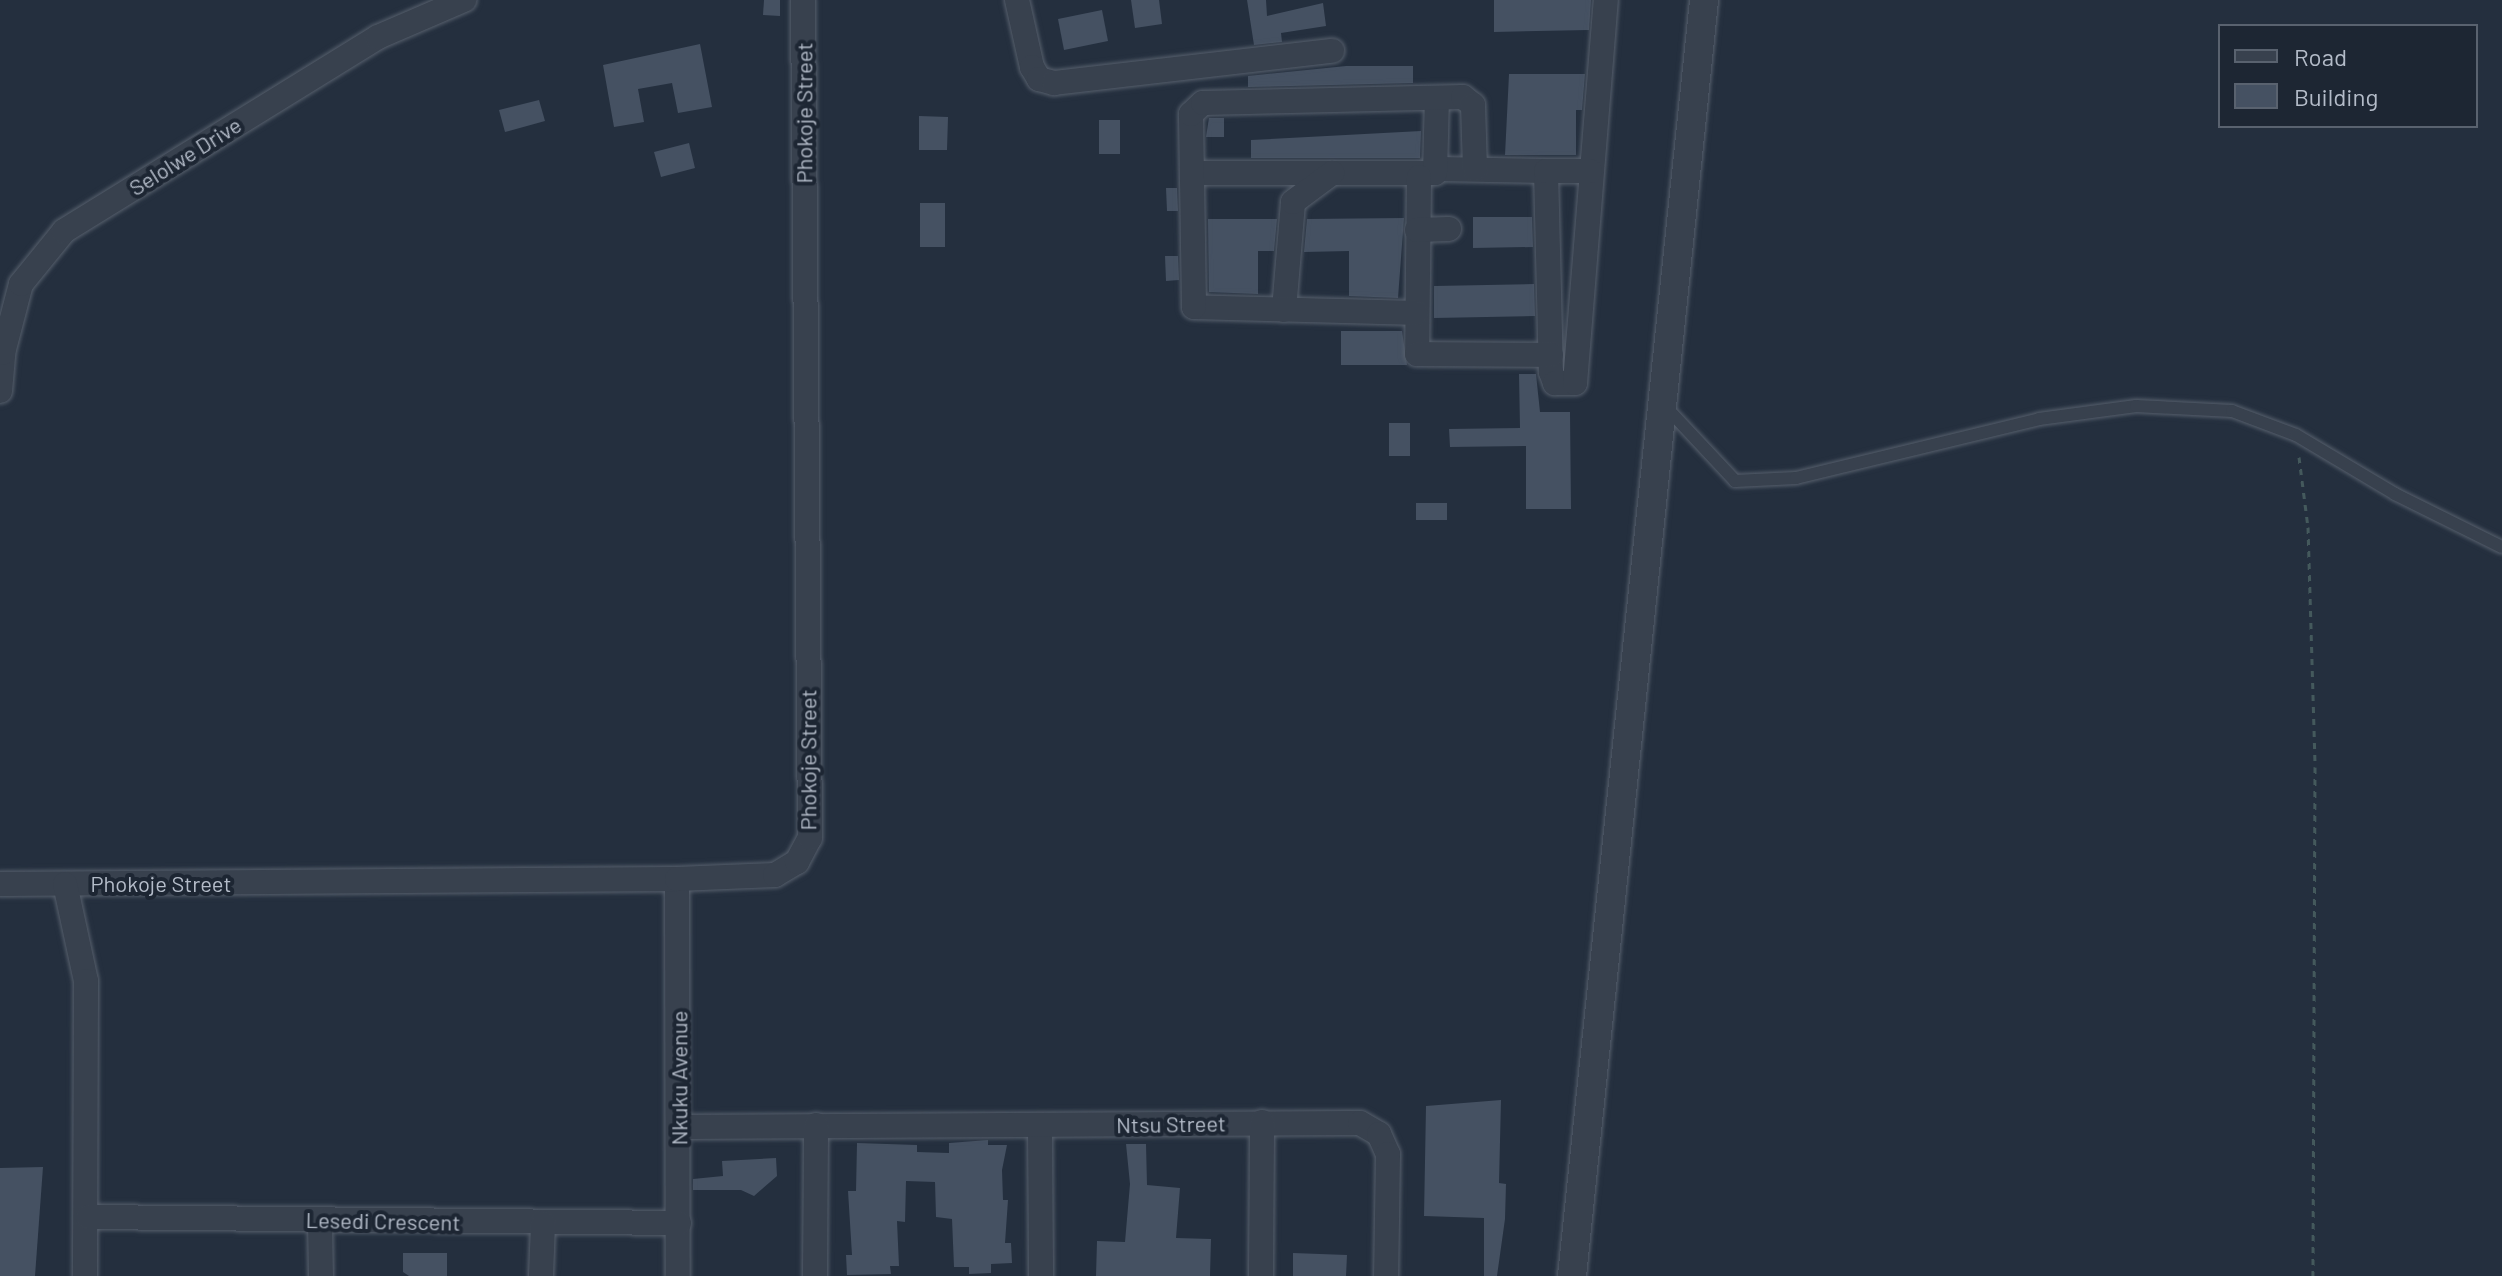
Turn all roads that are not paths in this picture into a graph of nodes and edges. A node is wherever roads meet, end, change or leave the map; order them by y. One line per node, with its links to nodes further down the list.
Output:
1 (464, 0): 21 (street, Selolwe Drive)
2 (803, 0): 24 (street, Phokoje Street)
3 (1017, 0): 6 (street)
4 (1606, 0): 10 (street)
5 (1704, 0): 22 (street)
6 (1332, 51)
7 (1437, 98): 8 (street); 11 (street); 13 (street)
8 (1475, 169): 9 (street); 13 (street)
9 (1546, 171): 10 (street); 17 (street)
10 (1590, 171): 16 (street)
11 (1192, 173): 12 (street); 18 (street)
12 (1332, 173): 13 (street); 18 (street)
13 (1428, 173): 15 (street)
14 (1449, 229): 15 (street)
15 (1417, 230): 19 (street)
16 (1583, 276): 17 (street); 20 (street)
17 (1547, 277): 20 (street)
18 (1284, 310): 19 (street)
19 (1416, 313): 20 (street)
20 (1551, 355)
21 (0, 391)
22 (1662, 403): 23 (lane); 43 (street)
23 (2502, 547)
24 (677, 879): 26 (street, Phokoje Street); 30 (street, Nkuku Avenue)
25 (0, 884): 26 (street, Phokoje Street)
26 (65, 884): 31 (street)
27 (1262, 1122): 29 (street, Ntsu Street); 41 (street); 42 (street, Ntsu Street)
28 (816, 1125): 29 (street, Ntsu Street); 30 (street, Ntsu Street); 39 (street)
29 (1040, 1126): 40 (street)
30 (680, 1127): 34 (street, Nkuku Avenue)
31 (88, 1217): 32 (street, Lesedi Crescent); 35 (street)
32 (320, 1221): 33 (street, Lesedi Crescent); 36 (street)
33 (543, 1223): 34 (street, Lesedi Crescent); 37 (street)
34 (679, 1223): 38 (street, Nkuku Avenue)
35 (85, 1276)
36 (321, 1276)
37 (541, 1276)
38 (678, 1276)
39 (815, 1276)
40 (1041, 1276)
41 (1261, 1276)
42 (1386, 1276)
43 (1572, 1276)

